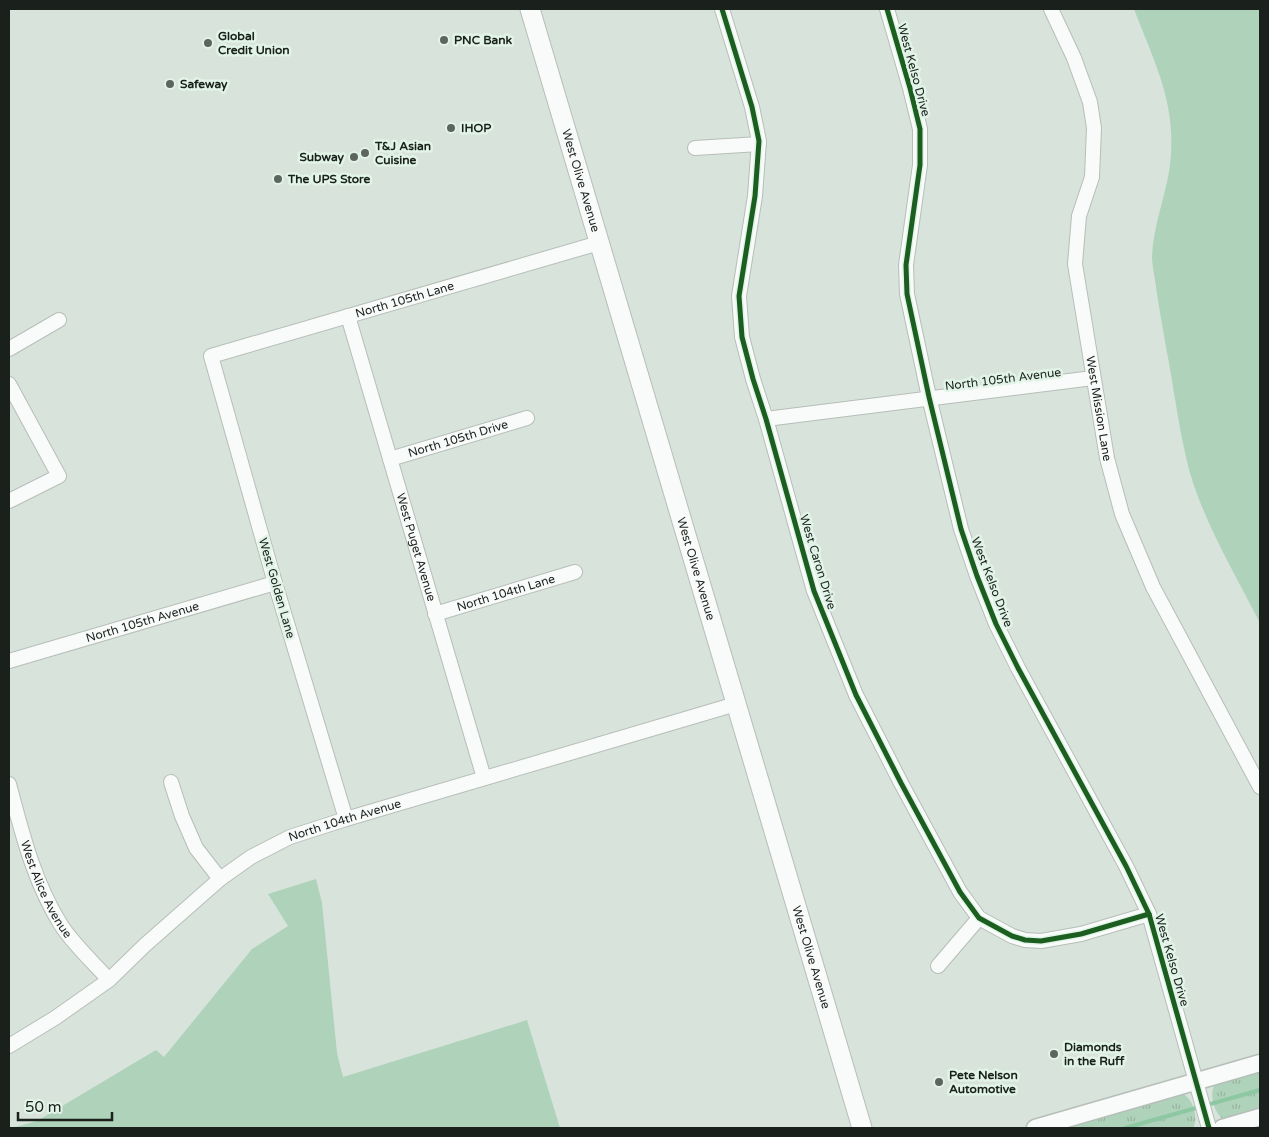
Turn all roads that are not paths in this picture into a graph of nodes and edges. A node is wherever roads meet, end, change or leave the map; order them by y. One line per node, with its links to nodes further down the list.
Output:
1 (530, 9): 7 (main road, West Olive Avenue)
2 (722, 9): 5 (street, West Caron Drive)
3 (887, 9): 14 (street, West Kelso Drive)
4 (1050, 9): 12 (street, West Mission Lane)
5 (759, 144): 6 (street); 16 (street, West Caron Drive)
6 (695, 148)
7 (599, 242): 8 (street, North 105th Lane); 23 (main road, West Olive Avenue)
8 (348, 316): 11 (street, North 105th Lane); 17 (street, West Puget Avenue)
9 (59, 320): 10 (street)
10 (9, 349)
11 (210, 356): 20 (street, West Golden Lane)
12 (1094, 378): 14 (street, North 105th Avenue); 27 (street, West Mission Lane)
13 (9, 384): 18 (street)
14 (929, 397): 16 (street, North 105th Avenue); 30 (street, West Kelso Drive)
15 (527, 418): 17 (street, North 105th Drive)
16 (766, 418): 31 (street, West Caron Drive)
17 (390, 459): 21 (street, West Puget Avenue)
18 (9, 501)
19 (575, 572): 21 (street, North 104th Lane)
20 (275, 583): 22 (street, North 105th Avenue); 28 (street, West Golden Lane)
21 (435, 614): 24 (street, West Puget Avenue)
22 (9, 661)
23 (736, 704): 24 (street, North 104th Avenue); 38 (main road, West Olive Avenue)
24 (484, 778): 28 (street, North 104th Avenue)
25 (171, 782): 29 (street)
26 (9, 784): 33 (street, West Alice Avenue)
27 (1260, 787)
28 (346, 819): 29 (street, North 104th Avenue)
29 (220, 879): 33 (street, North 104th Avenue)
30 (1149, 914): 31 (street, West Caron Drive); 36 (street, West Kelso Drive)
31 (979, 918): 32 (street)
32 (938, 966)
33 (109, 980): 34 (street, North 104th Avenue)
34 (9, 1046)
35 (1260, 1063): 36 (street)
36 (1196, 1082): 39 (street); 40 (street, West Kelso Drive)
37 (1260, 1117): 41 (street)
38 (862, 1128)
39 (1035, 1128)
40 (1209, 1128)
41 (1222, 1128)

